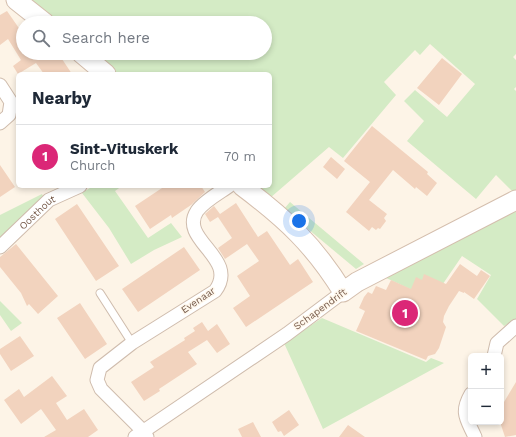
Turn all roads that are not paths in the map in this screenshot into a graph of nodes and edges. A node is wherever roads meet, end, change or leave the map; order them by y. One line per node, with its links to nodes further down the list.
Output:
1 (16, 0): 2 (street)
2 (36, 16)
3 (89, 60): 4 (street)
4 (104, 72)
5 (0, 85): 6 (street)
6 (0, 123)
7 (76, 188): 11 (street, Oosthout)
8 (226, 188): 15 (street, Evenaar)
9 (244, 188): 12 (street)
10 (516, 200): 12 (street, Schapendrift)
11 (0, 247)
12 (343, 292): 20 (street, Schapendrift)
13 (100, 293): 15 (lane)
14 (516, 326): 16 (street)
15 (132, 343): 20 (street, Evenaar)
16 (495, 353)
17 (468, 399): 18 (street)
18 (468, 422)
19 (470, 425): 21 (street)
20 (141, 435)
21 (475, 437)

